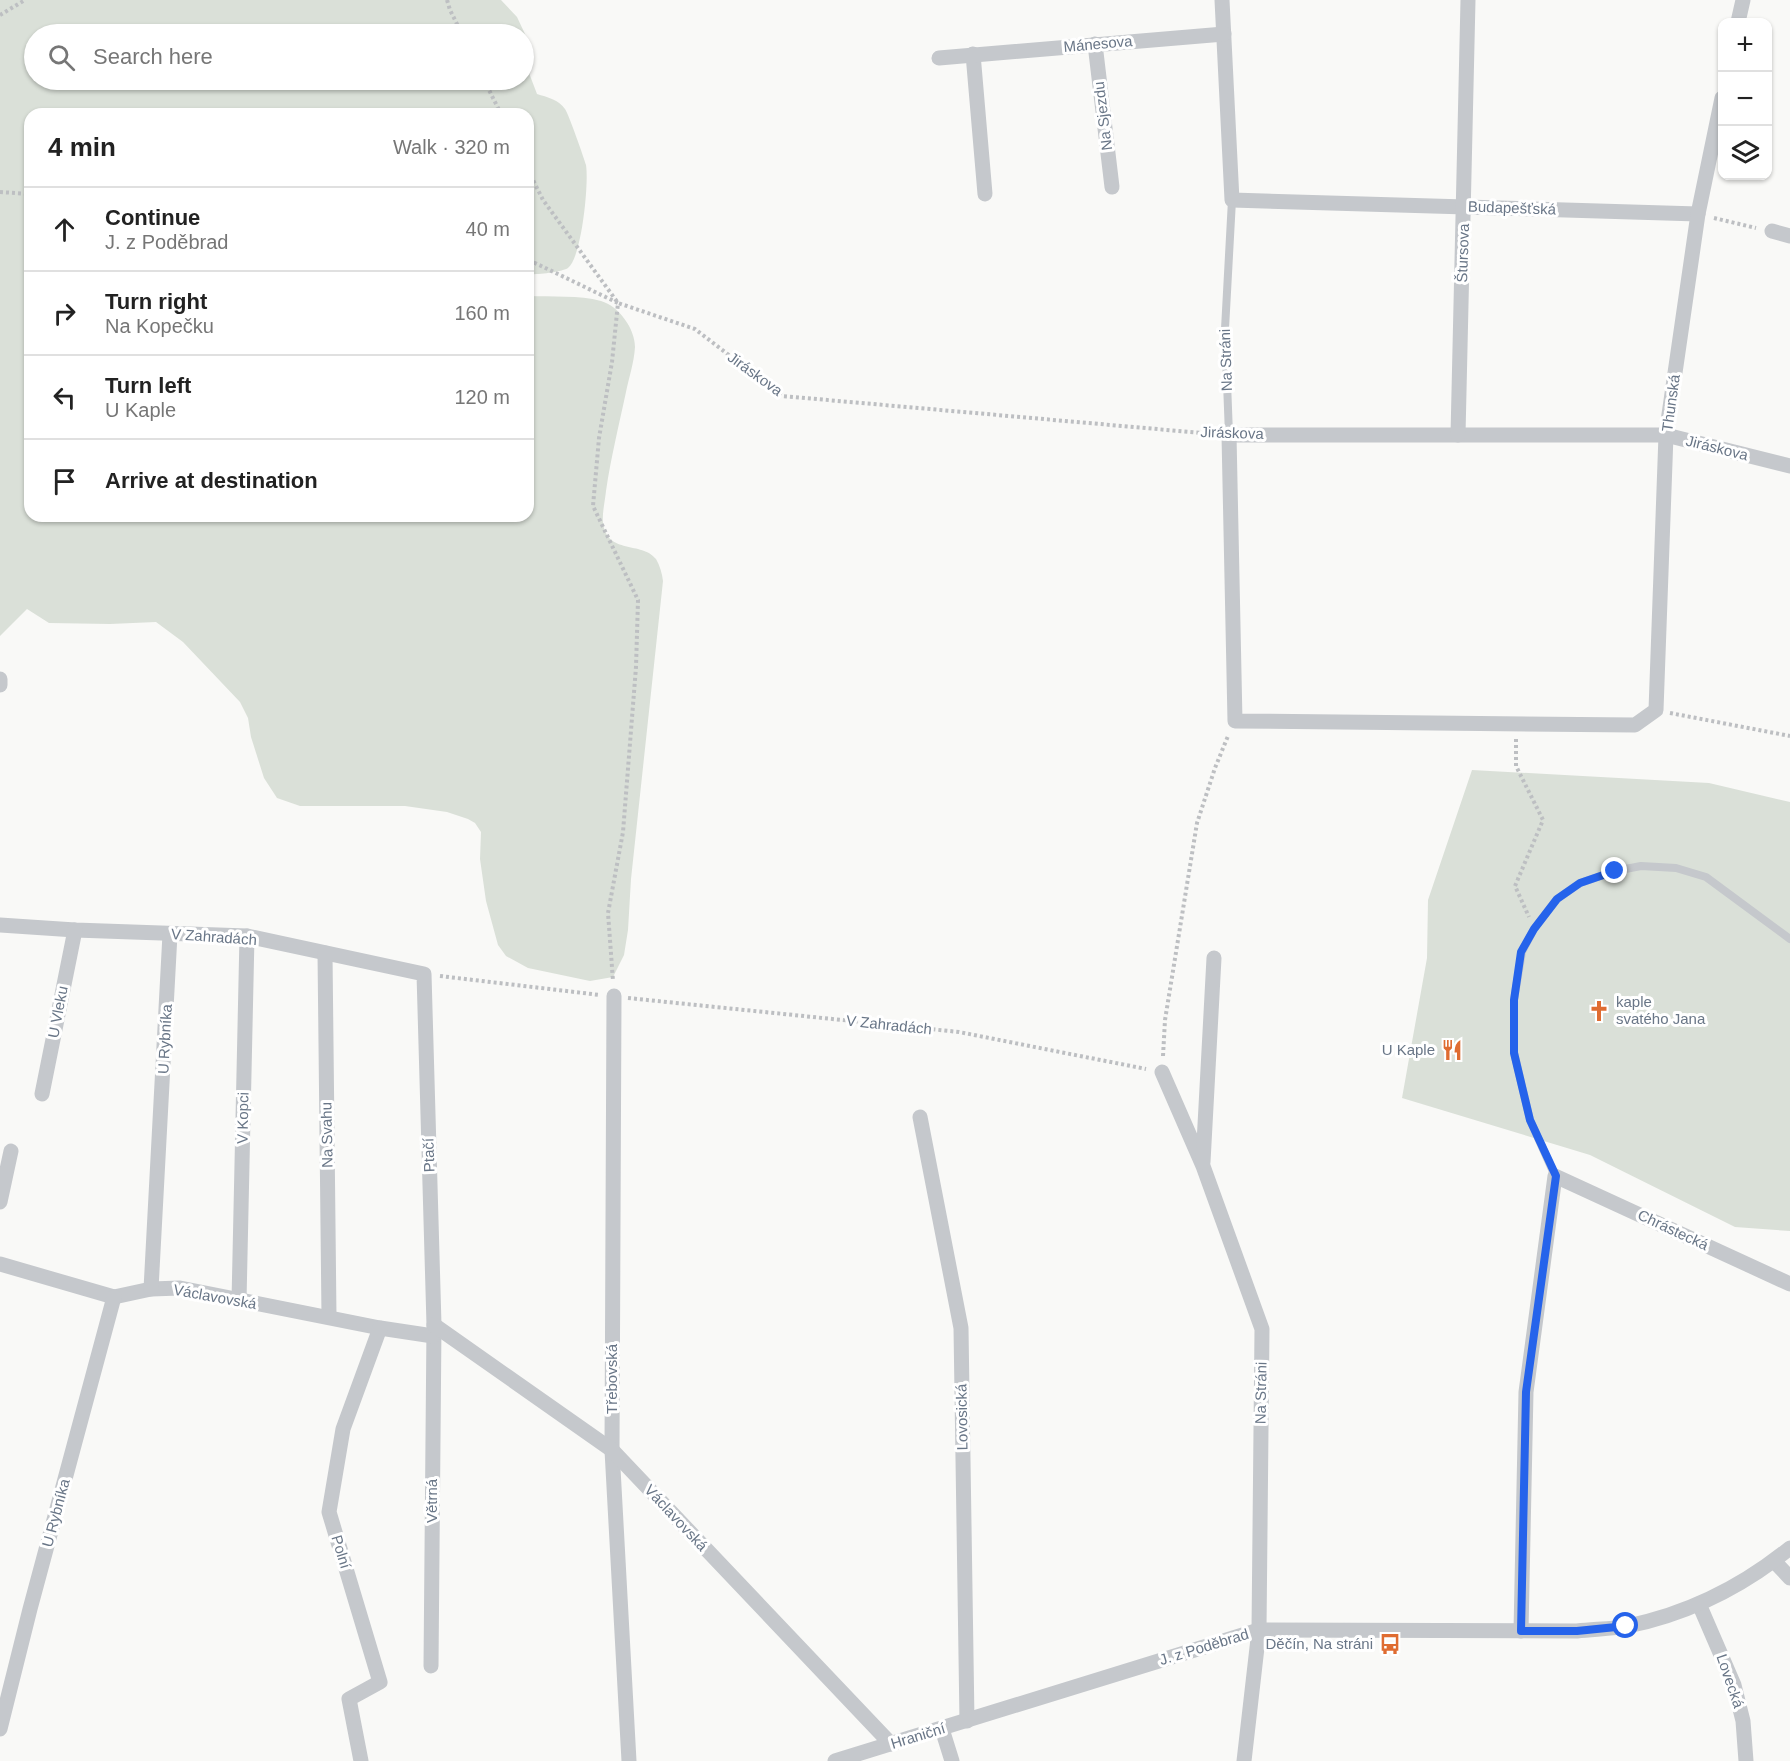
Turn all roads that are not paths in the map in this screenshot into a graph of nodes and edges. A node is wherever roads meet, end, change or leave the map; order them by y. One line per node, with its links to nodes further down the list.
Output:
1 (1222, 0): 5 (street, Na Stráni)
2 (1468, 0): 13 (street, Štursova)
3 (1743, 0): 4 (street)
4 (1739, 18)
5 (1224, 34): 6 (street, Mánesova); 12 (street, Na Stráni)
6 (1095, 44): 7 (street, Mánesova); 10 (street, Na Sjezdu)
7 (973, 54): 8 (street, Mánesova); 11 (street)
8 (939, 58)
9 (1718, 118): 14 (street, Thunská)
10 (1112, 187)
11 (985, 194)
12 (1232, 200): 13 (street, Budapešťská); 17 (lane, Na Stráni)
13 (1464, 206): 14 (street, Budapešťská); 18 (street, Štursova)
14 (1698, 214): 19 (street, Thunská)
15 (1772, 231): 16 (street)
16 (1790, 236)
17 (1229, 435): 18 (street, Jiráskova); 23 (street, Na Stráni)
18 (1458, 435): 19 (street, Jiráskova)
19 (1666, 435): 20 (street, Jiráskova); 23 (street, Thunská)
20 (1790, 466)
21 (0, 679): 22 (street)
22 (0, 685)
23 (1516, 724)
24 (0, 925): 25 (street, V Zahradách)
25 (75, 930): 26 (street, V Zahradách); 34 (street, U Vleku)
26 (170, 934): 27 (street, V Zahradách); 42 (street, U Rybníka)
27 (247, 936): 29 (street, V Zahradách); 44 (street, V Kopci)
28 (1790, 939): 38 (lane)
29 (326, 953): 31 (street, V Zahradách); 45 (street, Na Svahu)
30 (1214, 958): 37 (street, Na Stráni)
31 (424, 974): 47 (street, Ptačí)
32 (614, 996): 48 (street, Třebovská)
33 (1162, 1072): 37 (street, Na Stráni)
34 (42, 1094)
35 (920, 1117): 56 (street, Lovosická)
36 (11, 1151): 39 (street)
37 (1203, 1166): 53 (street, Na Stráni)
38 (1556, 1176): 41 (street, Chrástecká); 54 (street)
39 (0, 1202)
40 (0, 1264): 43 (street, Václavovská)
41 (1790, 1284)
42 (151, 1288): 43 (street, Václavovská); 44 (street, Václavovská)
43 (114, 1297): 58 (street, U Rybníka)
44 (239, 1301): 45 (street, Václavovská)
45 (329, 1317): 46 (street, Václavovská)
46 (380, 1328): 47 (street, Václavovská); 60 (street, Polní)
47 (434, 1330): 48 (street, Václavovská); 55 (street, Větrná)
48 (612, 1450): 59 (street, Václavovská); 61 (street, Třebovská)
49 (1790, 1548): 50 (street, J. z Poděbrad)
50 (1774, 1561): 51 (street); 52 (street, J. z Poděbrad)
51 (1790, 1578)
52 (1699, 1604): 54 (street, J. z Poděbrad); 65 (street, Lovecká)
53 (1259, 1630): 54 (street, J. z Poděbrad); 56 (street, J. z Poděbrad); 64 (street, Na Stráni)
54 (1521, 1631)
55 (431, 1666)
56 (967, 1721): 57 (street, Hraniční)
57 (942, 1728): 59 (street, Hraniční); 63 (street)
58 (0, 1729)
59 (891, 1744): 62 (street, Hraniční)
60 (361, 1761)
61 (628, 1761)
62 (835, 1761)
63 (952, 1761)
64 (1244, 1761)
65 (1746, 1761)

